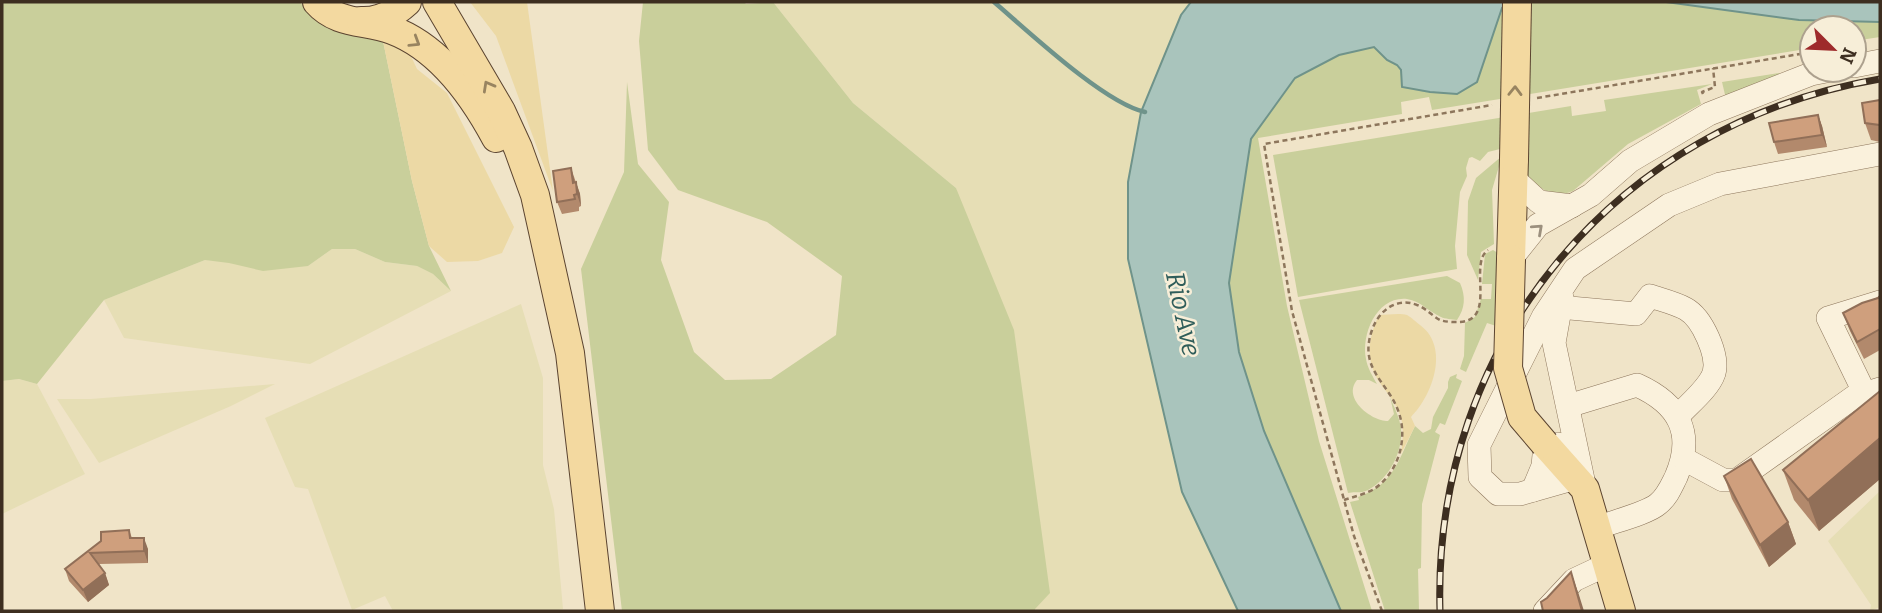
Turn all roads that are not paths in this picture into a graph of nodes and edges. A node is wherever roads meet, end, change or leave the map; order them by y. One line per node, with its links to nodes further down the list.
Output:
1 (317, 2): 5 (main road)
2 (407, 2): 5 (main road)
3 (437, 2): 12 (main road, one-way to 3)
4 (1517, 2): 8 (main road, one-way to 4, bridge)
5 (351, 21): 12 (main road, one-way to 12)
6 (1798, 79): 9 (street)
7 (1880, 154): 11 (street)
8 (1513, 168): 9 (street); 10 (main road)
9 (1572, 206): 10 (street, one-way to 9)
10 (1503, 253): 19 (main road, bridge)
11 (1566, 282): 14 (street); 15 (street)
12 (557, 290): 25 (main road)
13 (1880, 302): 16 (street)
14 (1559, 306): 15 (street); 17 (street)
15 (1545, 336): 18 (street); 22 (street)
16 (1872, 391): 20 (street)
17 (1679, 415): 18 (street); 20 (street)
18 (1570, 417): 19 (street); 21 (street)
19 (1545, 444): 21 (main road); 22 (street)
20 (1684, 459): 23 (street)
21 (1581, 483): 22 (street); 23 (main road)
22 (1533, 489)
23 (1597, 528): 24 (main road)
24 (1608, 564): 26 (street); 27 (main road)
25 (600, 611)
26 (1545, 611)
27 (1621, 611)

